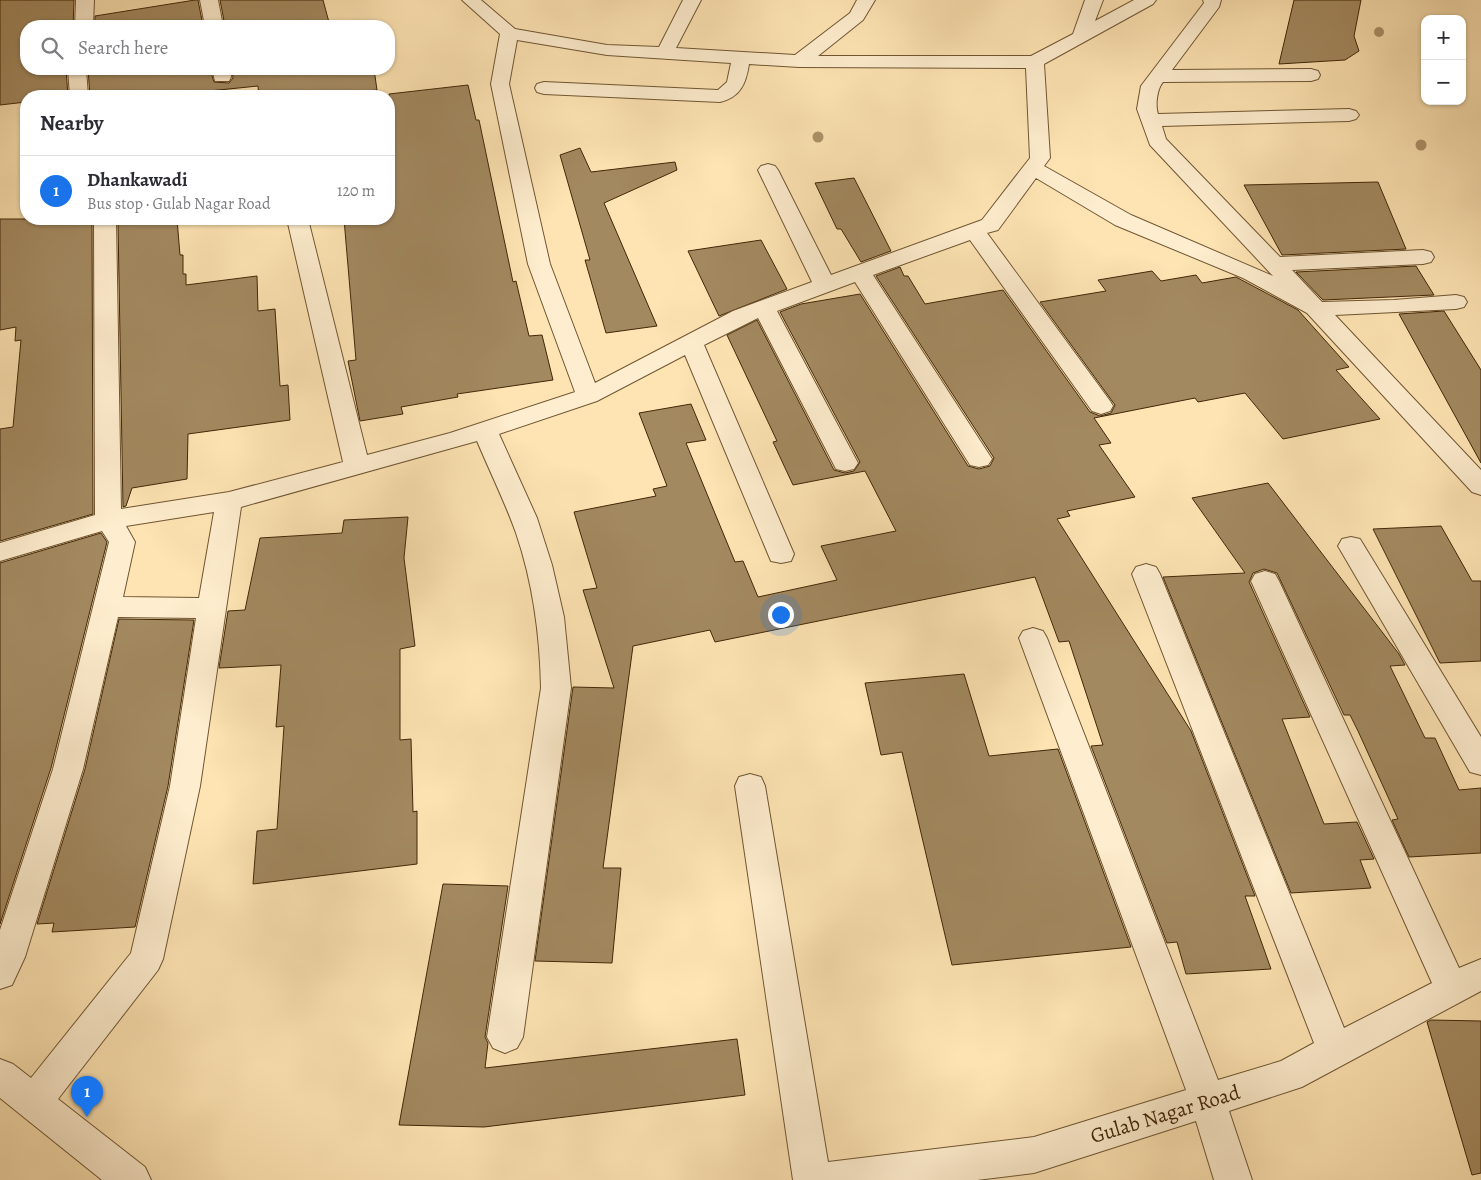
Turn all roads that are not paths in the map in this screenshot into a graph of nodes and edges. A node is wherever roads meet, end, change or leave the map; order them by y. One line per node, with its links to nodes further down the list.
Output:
1 (85, 0): 9 (street)
2 (209, 0): 10 (street)
3 (471, 0): 11 (street)
4 (692, 0): 13 (street)
5 (866, 0): 15 (street)
6 (1094, 0): 12 (street)
7 (1147, 0): 12 (street)
8 (1212, 0): 19 (street)
9 (84, 20)
10 (213, 20)
11 (509, 33): 13 (street); 37 (street)
12 (1082, 36): 16 (street)
13 (665, 54): 14 (street)
14 (741, 58): 15 (street); 20 (street)
15 (799, 61): 16 (street)
16 (1035, 62): 24 (street)
17 (78, 75): 21 (street)
18 (1311, 75): 19 (street)
19 (1158, 76): 23 (street)
20 (544, 88)
21 (79, 90)
22 (1349, 115): 23 (street)
23 (1150, 120): 30 (street)
24 (1033, 168): 28 (street); 35 (street)
25 (768, 170): 32 (street)
26 (105, 225): 45 (street)
27 (298, 225): 42 (street)
28 (974, 230): 31 (street); 38 (street)
29 (1423, 257): 30 (street)
30 (1274, 264): 35 (street)
31 (860, 273): 32 (street); 40 (street)
32 (825, 285): 34 (street)
33 (1456, 302): 35 (street)
34 (764, 308): 36 (street); 41 (street)
35 (1317, 309): 43 (street)
36 (690, 342): 37 (street); 48 (street)
37 (588, 396): 39 (street)
38 (1101, 406)
39 (485, 430): 42 (street); 58 (street)
40 (979, 459)
41 (845, 463)
42 (357, 467): 44 (street)
43 (1481, 486)
44 (229, 501): 45 (street); 52 (street)
45 (108, 520): 47 (street); 51 (street)
46 (1351, 546): 54 (street)
47 (0, 552)
48 (781, 554)
49 (1146, 574): 59 (street)
50 (1265, 581): 57 (street)
51 (107, 606): 52 (street); 56 (street)
52 (211, 608): 62 (street)
53 (1033, 638): 61 (street)
54 (1481, 763)
55 (750, 786): 65 (street)
56 (0, 974)
57 (1467, 981): 59 (street, Gulab Nagar Road)
58 (505, 1037)
59 (1336, 1051): 61 (street, Gulab Nagar Road)
60 (0, 1076): 62 (street)
61 (1208, 1100): 63 (street, Gulab Nagar Road); 67 (street)
62 (34, 1102): 64 (street)
63 (988, 1171): 66 (street, Gulab Nagar Road)
64 (132, 1180)
65 (812, 1180)
66 (827, 1180)
67 (1233, 1180)

